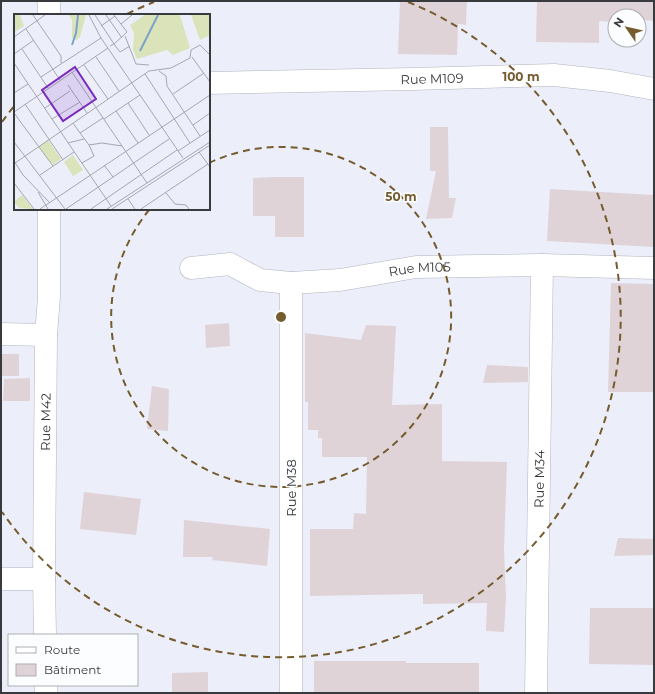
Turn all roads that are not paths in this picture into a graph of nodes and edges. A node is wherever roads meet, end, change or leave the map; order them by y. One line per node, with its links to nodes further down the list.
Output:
1 (49, 1): 2 (street)
2 (48, 14)
3 (210, 83): 4 (street, Rue M109)
4 (654, 89)
5 (49, 210): 11 (street, Rue M42)
6 (542, 264): 8 (street, Rue M105); 9 (street, Rue M105); 16 (street, Rue M34)
7 (191, 268): 9 (street, Rue M105)
8 (654, 268)
9 (291, 283): 15 (street, Rue M38)
10 (1, 334): 11 (street)
11 (46, 335): 13 (street, Rue M42)
12 (1, 579): 13 (street)
13 (44, 579): 14 (street, Rue M42)
14 (45, 634)
15 (291, 693)
16 (536, 693)

